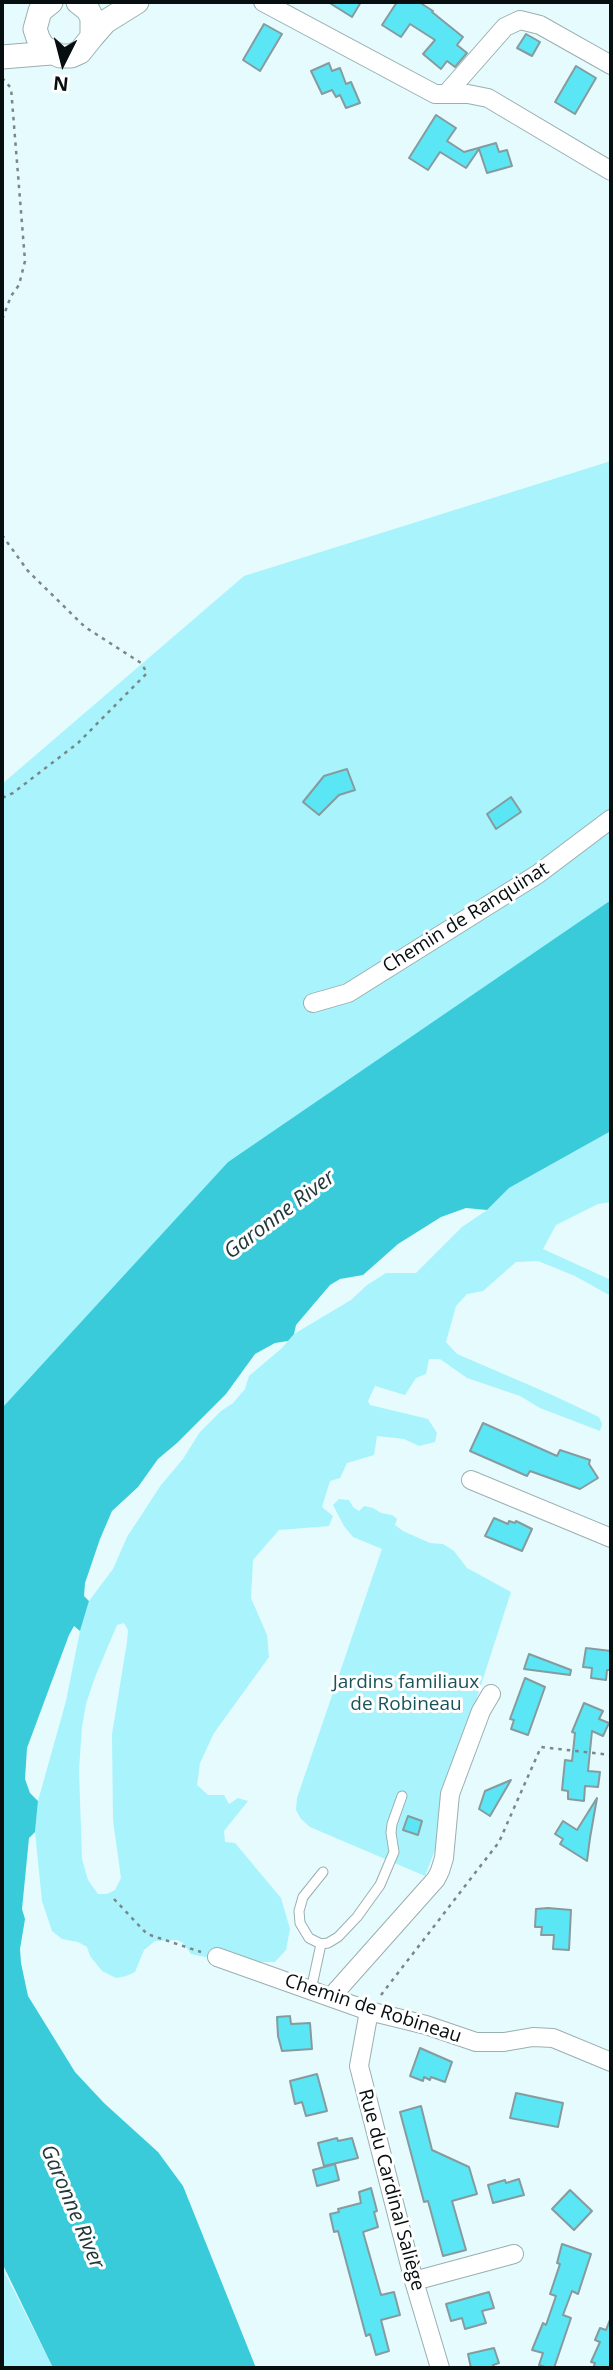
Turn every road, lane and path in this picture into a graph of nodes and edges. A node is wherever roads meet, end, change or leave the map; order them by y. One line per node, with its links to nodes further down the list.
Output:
1 (78, 2): 5 (main road)
2 (137, 2): 5 (main road)
3 (263, 2): 10 (street)
4 (41, 9): 6 (main road); 7 (main road)
5 (92, 37): 6 (main road)
6 (51, 53): 7 (main road)
7 (2, 55)
8 (611, 65): 10 (street)
9 (2, 78): 12 (path)
10 (447, 93): 11 (street)
11 (611, 171)
12 (2, 320)
13 (2, 535): 14 (path)
14 (2, 798)
15 (611, 819): 16 (street, Chemin de Ranquinat)
16 (313, 1003)
17 (471, 1480): 18 (street)
18 (611, 1538)
19 (491, 1693): 27 (street)
20 (611, 1755): 28 (path)
21 (402, 1796): 24 (lane)
22 (323, 1872): 24 (lane)
23 (114, 1899): 25 (path)
24 (321, 1944): 26 (lane)
25 (217, 1957): 26 (street, Chemin de Robineau)
26 (311, 1990): 27 (street, Chemin de Robineau)
27 (331, 1997): 28 (street, Chemin de Robineau)
28 (369, 2011): 29 (street, Chemin de Robineau); 31 (street, Rue du Cardinal Saliège)
29 (611, 2062)
30 (514, 2254): 31 (street)
31 (414, 2281): 32 (street, Rue du Cardinal Saliège)
32 (440, 2368)

